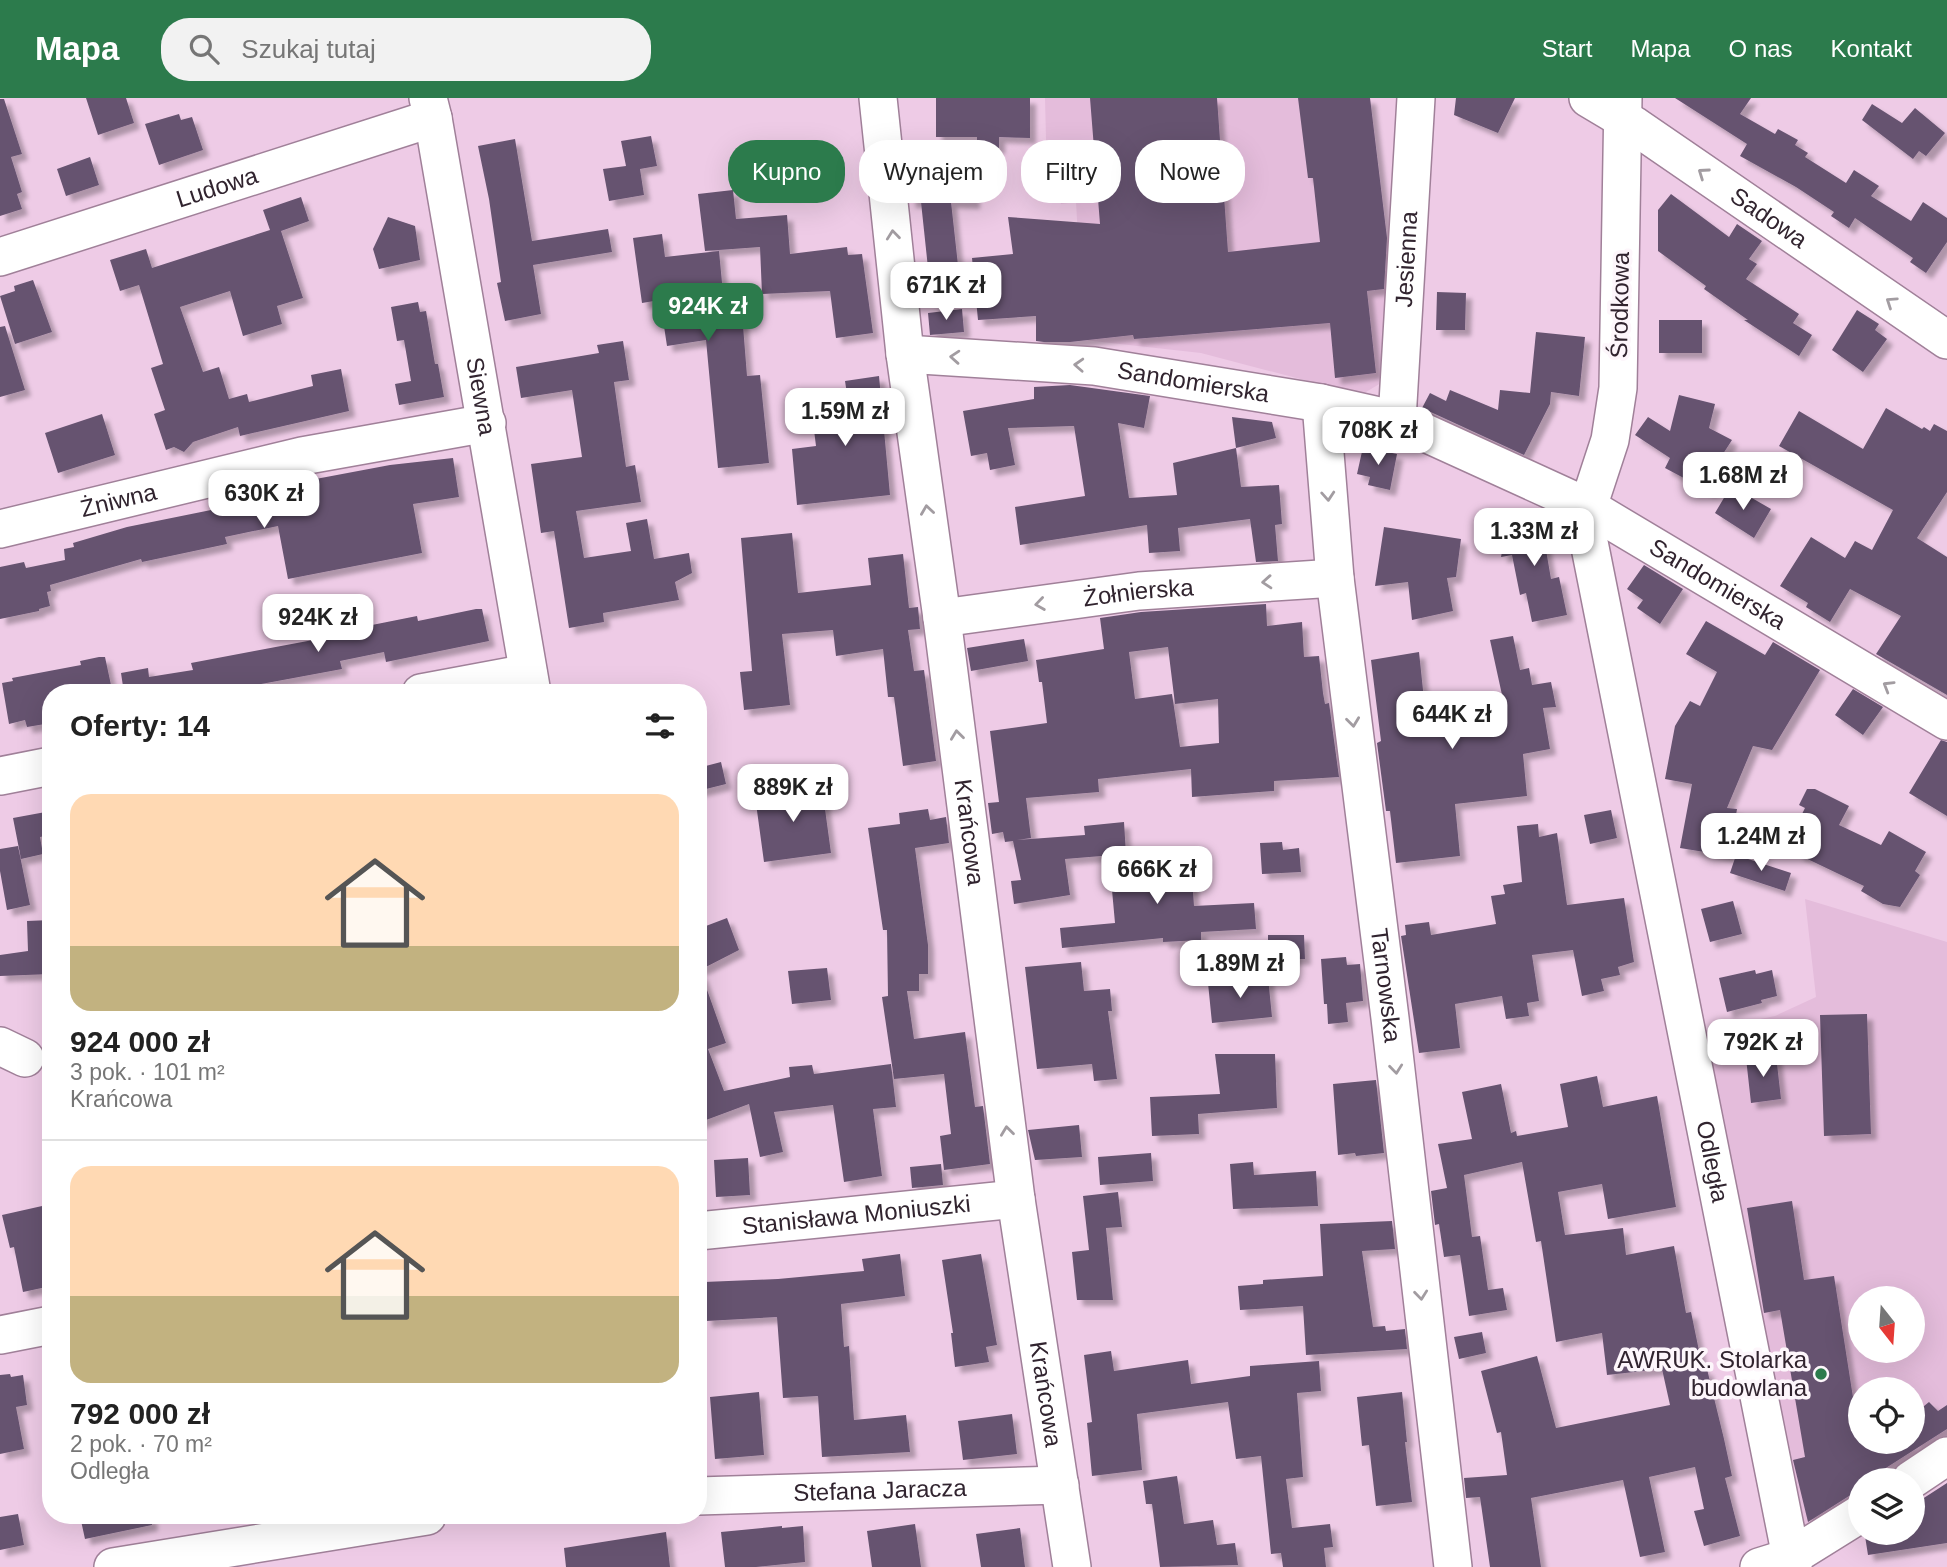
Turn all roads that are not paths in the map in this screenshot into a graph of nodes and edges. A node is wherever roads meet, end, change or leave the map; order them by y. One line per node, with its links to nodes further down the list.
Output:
1 (878, 98): 8 (street, Krańcowa, one-way to 1)
2 (1416, 98): 10 (street, Jesienna)
3 (1588, 98): 5 (street, Sadowa)
4 (431, 108): 6 (street, Ludowa); 11 (street, Siewna)
5 (1624, 108): 7 (street, Sadowa, one-way to 5); 12 (street, Środkowa)
6 (0, 257)
7 (1947, 340)
8 (905, 354): 9 (street, Sandomierska, one-way to 8); 15 (street, Krańcowa, one-way to 8)
9 (1321, 403): 10 (street, Sandomierska); 14 (street, Tarnowska, one-way to 14)
10 (1397, 420): 12 (street, Sandomierska)
11 (487, 423): 13 (street, Żniwna); 16 (street, Siewna)
12 (1588, 507): 17 (street, Sandomierska, one-way to 12); 30 (street, Odległa)
13 (0, 529)
14 (1335, 578): 15 (street, Żołnierska, one-way to 15); 33 (street, Tarnowska, one-way to 33)
15 (942, 618): 20 (street, Krańcowa, one-way to 15)
16 (530, 683)
17 (1947, 721)
18 (42, 768): 19 (street)
19 (0, 776)
20 (1016, 1199): 21 (street, Stanisława Moniuszki); 26 (street, Krańcowa)
21 (707, 1230)
22 (42, 1327): 23 (street)
23 (0, 1335)
24 (1947, 1456): 25 (street)
25 (1925, 1471)
26 (1060, 1485): 27 (street, Stefana Jaracza); 32 (street, Krańcowa)
27 (707, 1496)
28 (1848, 1522): 30 (street)
29 (378, 1524): 31 (street)
30 (1781, 1564)
31 (113, 1567)
32 (1072, 1567)
33 (1453, 1567)

